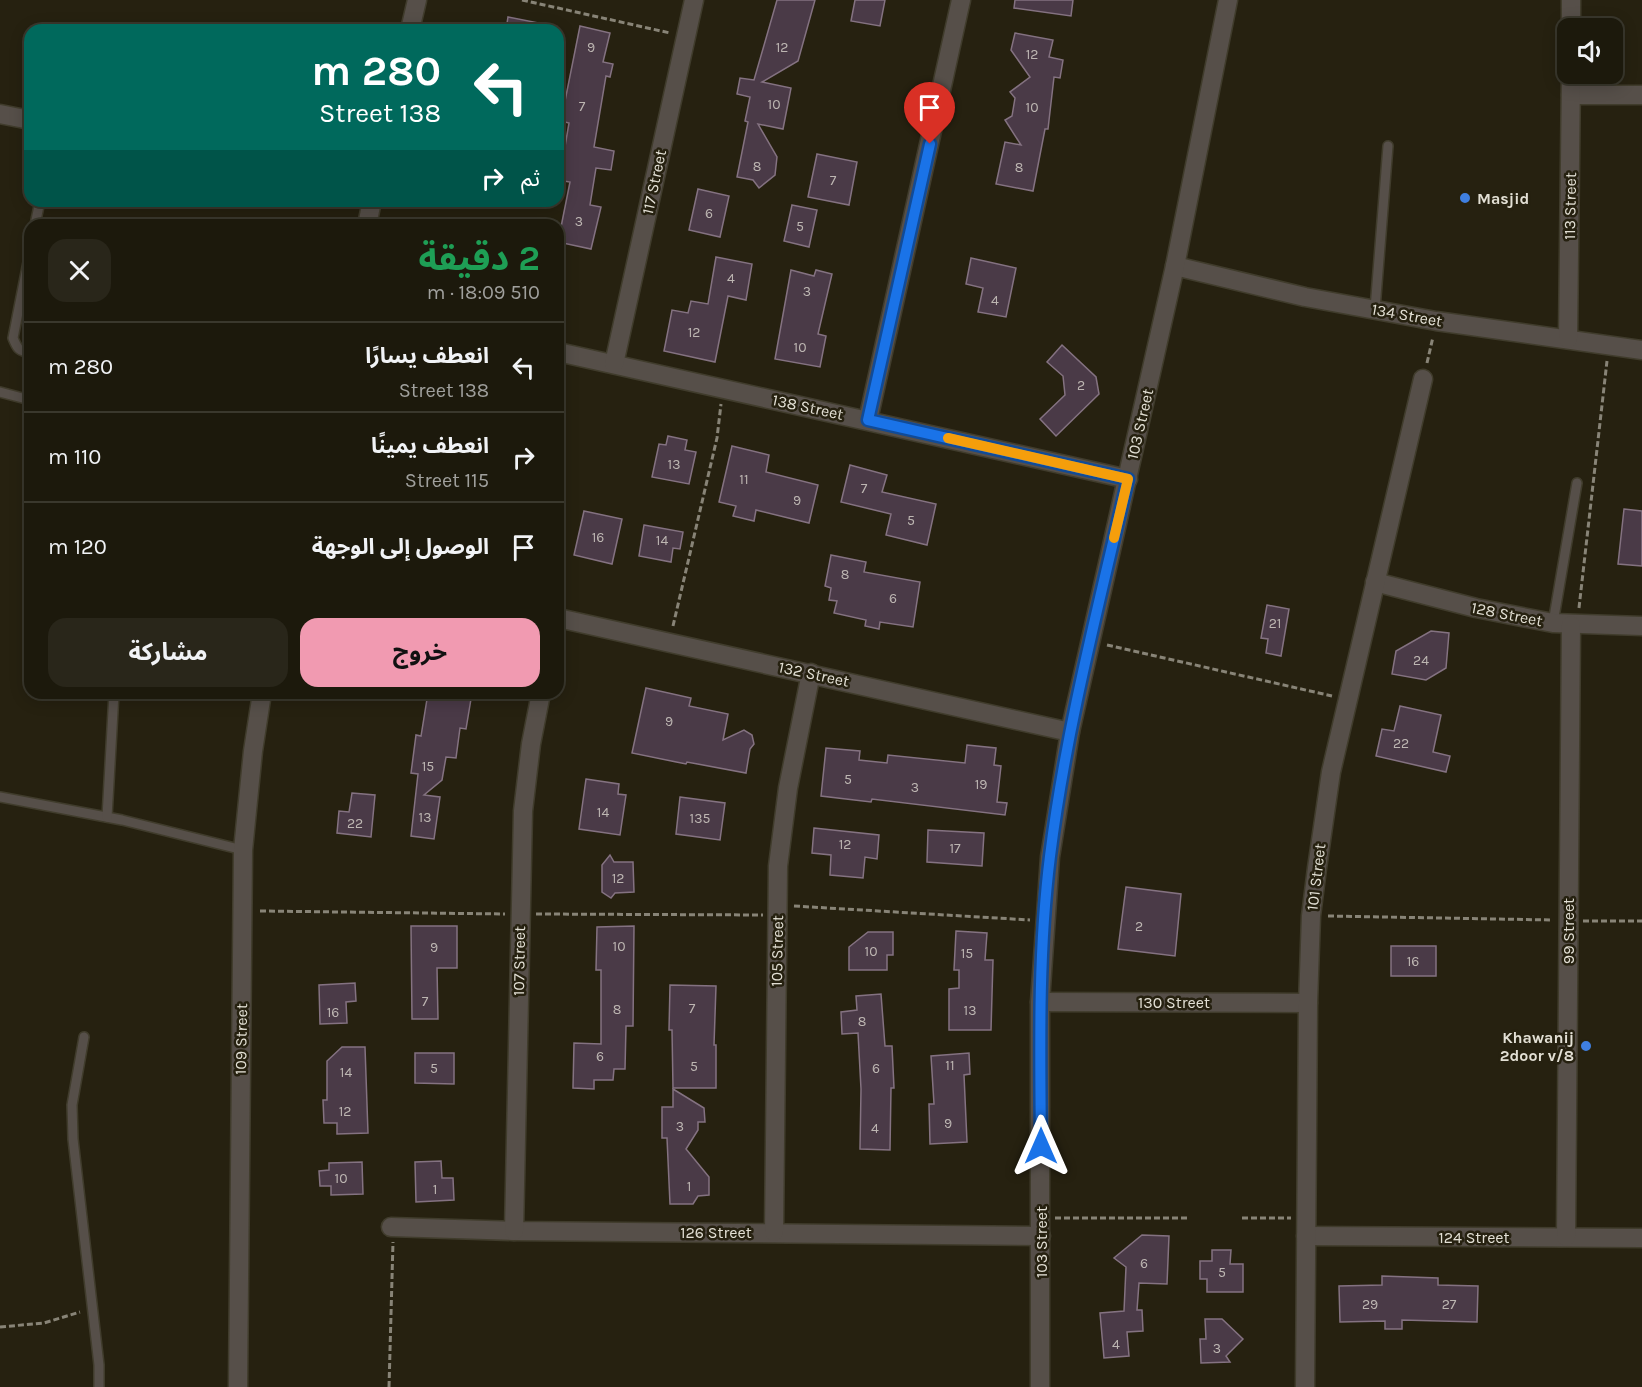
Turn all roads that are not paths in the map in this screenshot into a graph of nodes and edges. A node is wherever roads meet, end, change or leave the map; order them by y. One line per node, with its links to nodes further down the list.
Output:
1 (417, 0): 7 (street)
2 (694, 0): 21 (street, 117 Street)
3 (961, 0): 25 (street)
4 (1228, 0): 14 (street, 103 Street)
5 (1571, 0): 6 (street)
6 (1571, 18)
7 (411, 24)
8 (1570, 84): 9 (street, 113 Street)
9 (1570, 94): 10 (street); 17 (street, 113 Street)
10 (1642, 95)
11 (0, 114): 12 (street)
12 (24, 119)
13 (1388, 146): 16 (lane)
14 (1176, 266): 16 (street, 134 Street); 26 (street, 103 Street)
15 (24, 284): 19 (lane)
16 (1375, 309): 17 (street, 134 Street)
17 (1568, 339): 18 (street, 134 Street)
18 (1642, 350)
19 (24, 352)
20 (564, 353): 21 (street, 138 Street)
21 (614, 364): 25 (street, 138 Street)
22 (1423, 379): 28 (street, 101 Street)
23 (0, 392): 24 (lane)
24 (24, 398)
25 (868, 420): 26 (street, 138 Street)
26 (1128, 479): 36 (street, 103 Street)
27 (1577, 483): 30 (lane)
28 (1375, 582): 30 (street, 128 Street); 41 (street, 101 Street)
29 (564, 619): 32 (street, 132 Street)
30 (1567, 624): 31 (street, 128 Street); 48 (street, 99 Street)
31 (1642, 626)
32 (811, 673): 36 (street, 132 Street); 47 (street, 105 Street)
33 (114, 699): 38 (lane)
34 (261, 699): 39 (street, 109 Street)
35 (540, 699): 46 (street, 107 Street)
36 (1070, 732): 40 (street, 103 Street)
37 (0, 797): 38 (lane)
38 (107, 817): 39 (lane)
39 (243, 850): 51 (street, 109 Street)
40 (1040, 1002): 41 (street, 130 Street); 43 (street, 103 Street)
41 (1308, 1003): 44 (street, 101 Street)
42 (84, 1037): 50 (lane)
43 (1041, 1227): 47 (street, 126 Street); 52 (street, 103 Street)
44 (1306, 1227): 48 (street, 124 Street); 53 (street, 101 Street)
45 (399, 1228): 46 (street, 126 Street)
46 (514, 1231): 47 (street, 126 Street)
47 (774, 1232)
48 (1566, 1237): 49 (street, 124 Street)
49 (1642, 1238)
50 (99, 1387)
51 (238, 1387)
52 (1040, 1387)
53 (1305, 1387)

